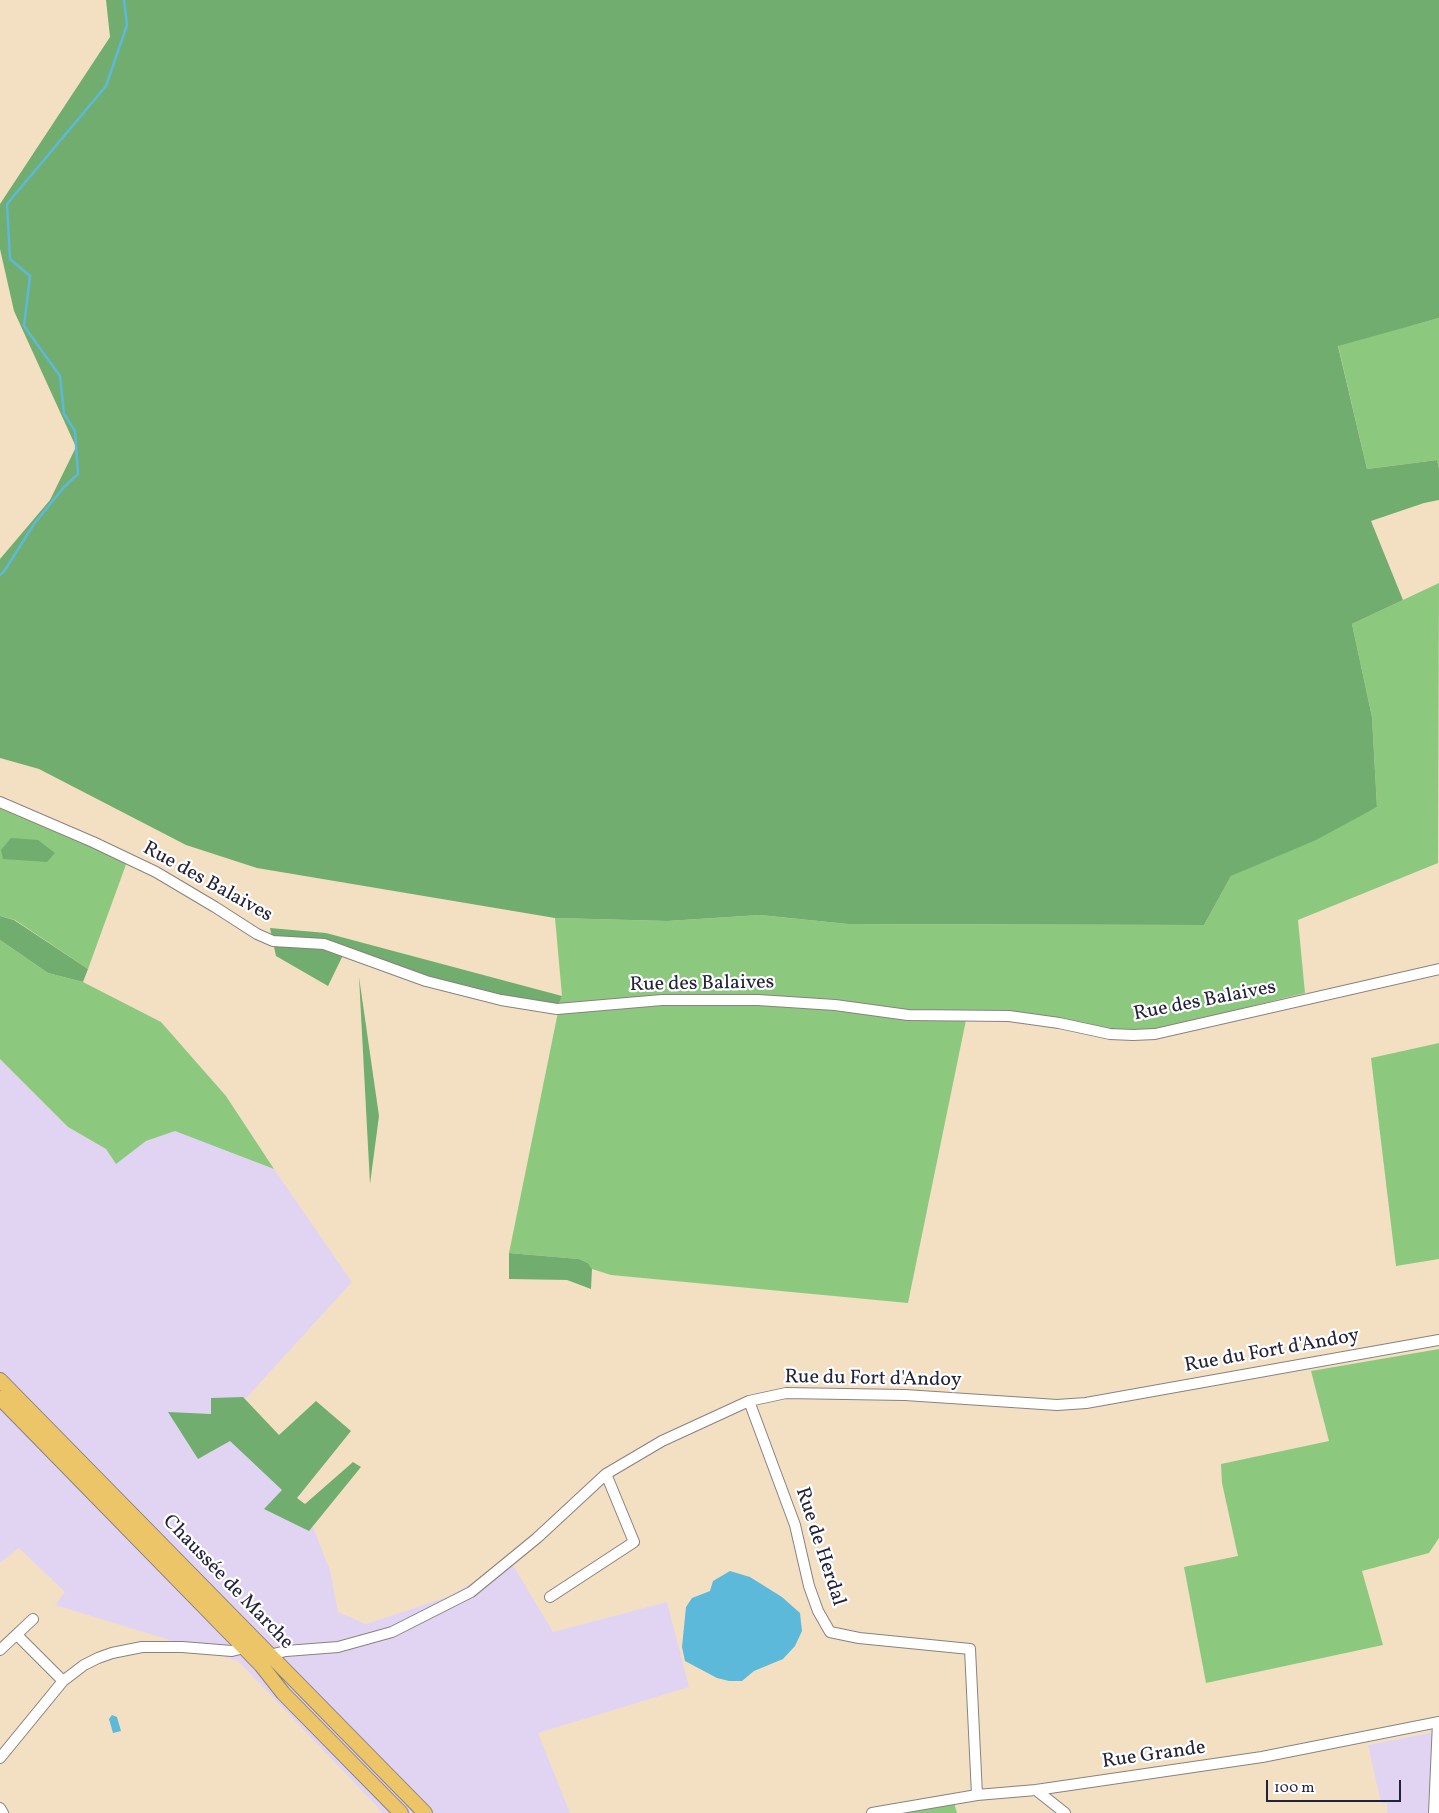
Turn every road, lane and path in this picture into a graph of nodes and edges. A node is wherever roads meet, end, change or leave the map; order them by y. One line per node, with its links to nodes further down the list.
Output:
1 (0, 802): 2 (street, Rue des Balaives)
2 (1439, 969)
3 (1439, 1340): 6 (street, Rue du Fort d'Andoy)
4 (0, 1380): 11 (main road, Chaussée de Marche)
5 (0, 1398): 11 (main road, Chaussée de Marche)
6 (749, 1401): 7 (street, Rue du Fort d'Andoy); 18 (street, Rue de Herdal)
7 (606, 1474): 8 (street); 13 (street, Rue du Fort d'Andoy)
8 (550, 1597)
9 (33, 1619): 10 (street)
10 (17, 1634): 12 (street); 14 (street)
11 (249, 1644): 13 (main road, Chaussée de Marche); 14 (street)
12 (0, 1650)
13 (265, 1660): 21 (main road, Chaussée de Marche); 22 (main road, Chaussée de Marche)
14 (63, 1681): 16 (street)
15 (1439, 1722): 17 (street, Rue Grande); 25 (street)
16 (0, 1758)
17 (1036, 1790): 18 (street, Rue Grande); 24 (street)
18 (977, 1794): 23 (street, Rue Grande)
19 (0, 1808): 20 (street)
20 (3, 1813)
21 (402, 1813)
22 (425, 1813)
23 (872, 1813)
24 (1065, 1813)
25 (1434, 1813)

